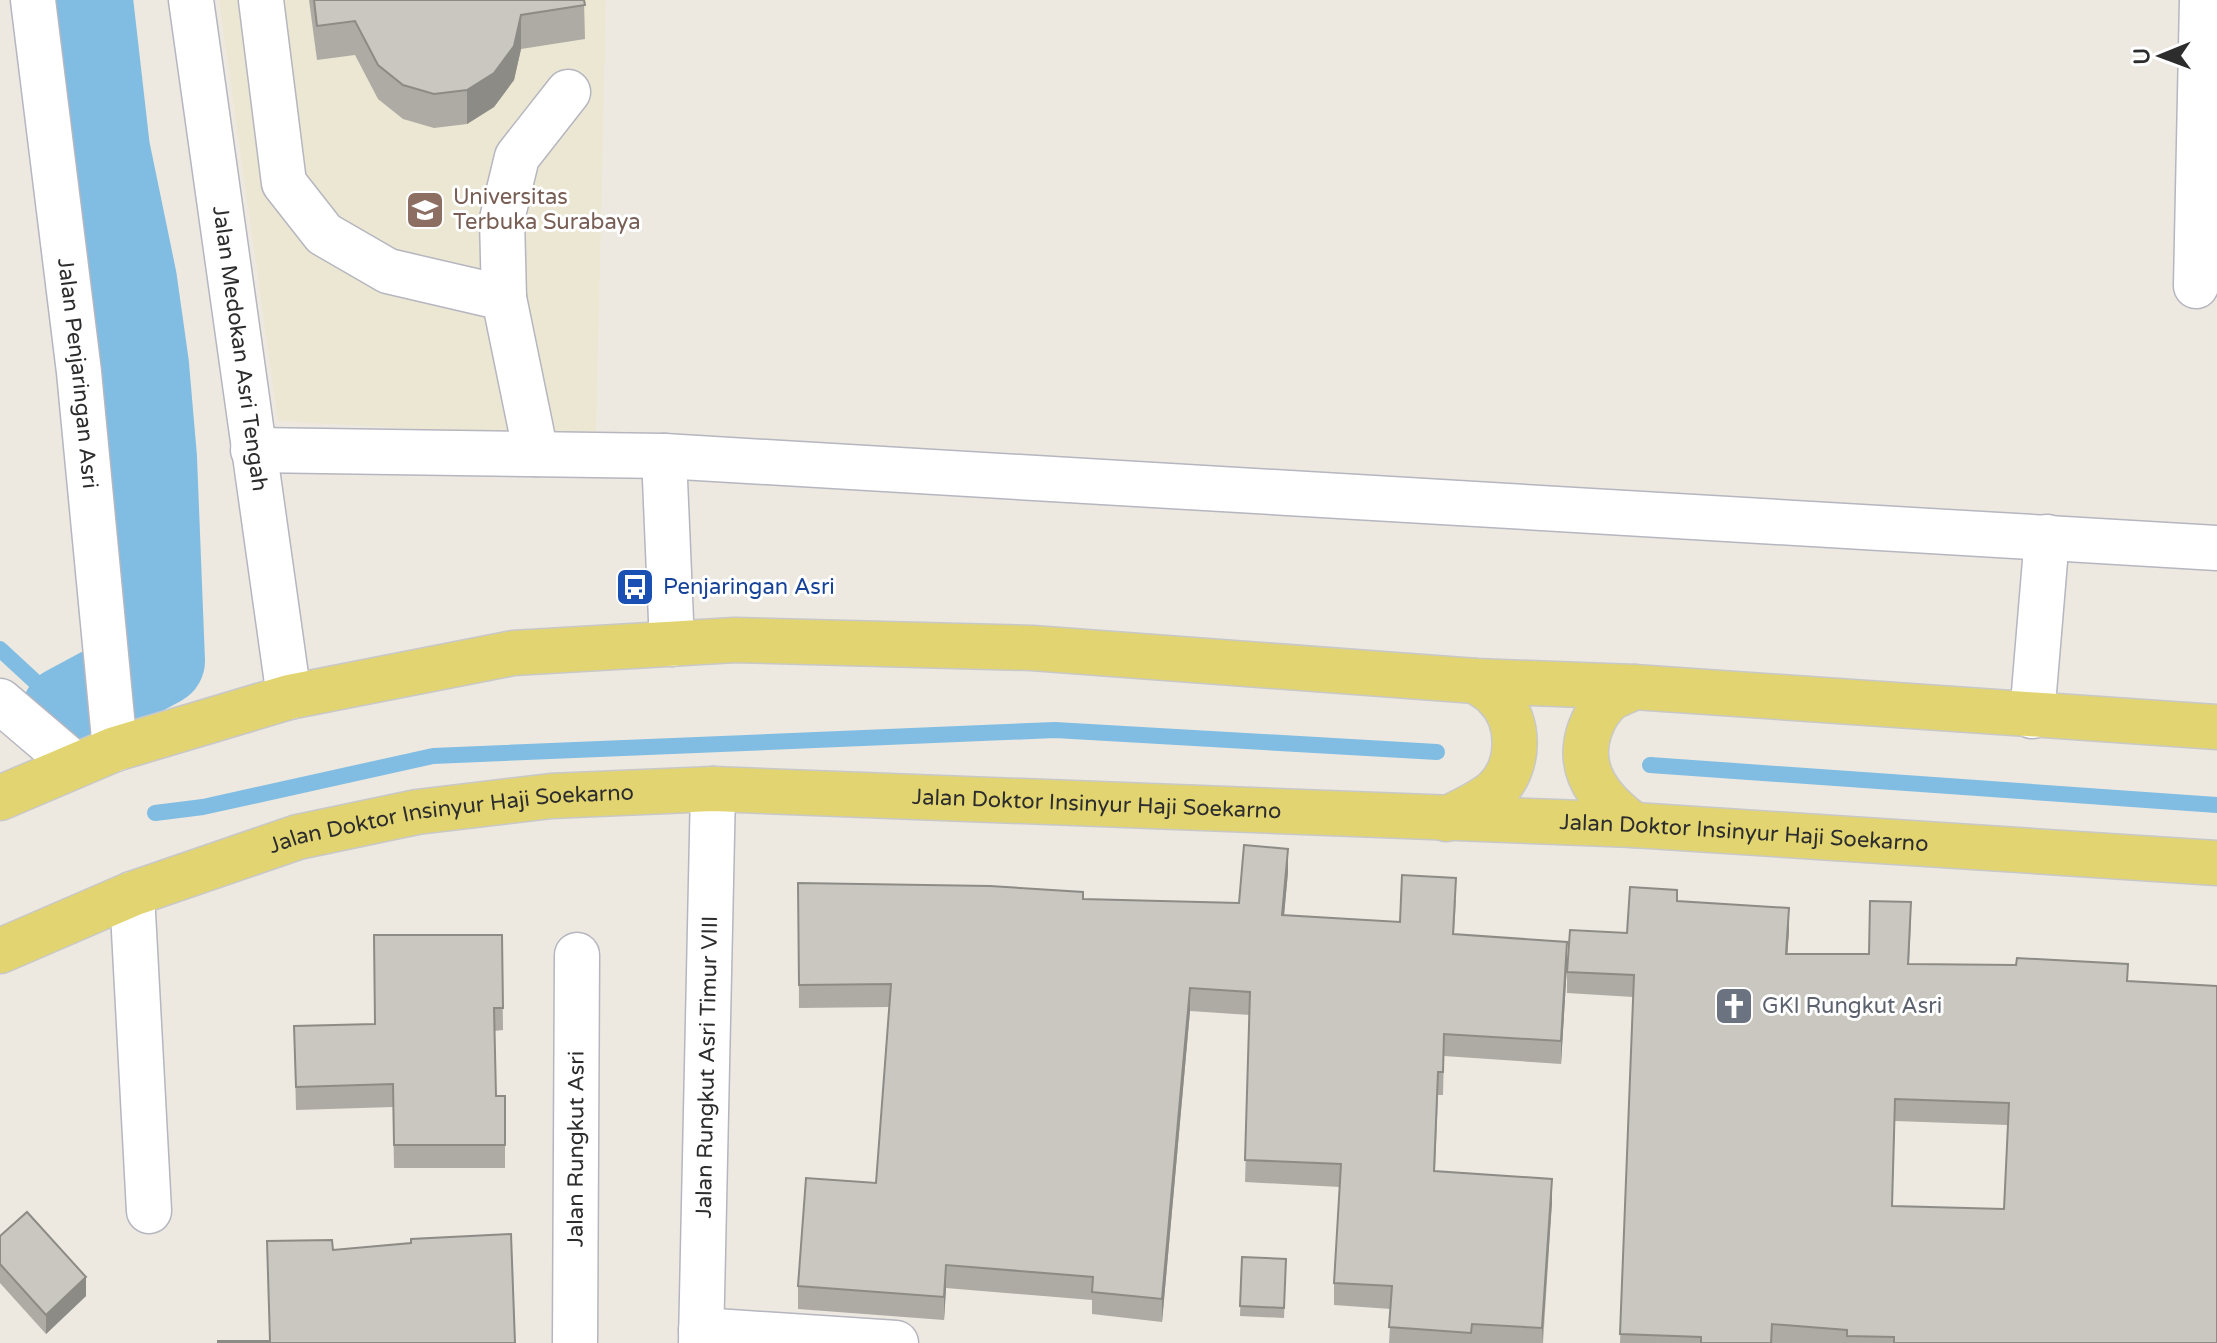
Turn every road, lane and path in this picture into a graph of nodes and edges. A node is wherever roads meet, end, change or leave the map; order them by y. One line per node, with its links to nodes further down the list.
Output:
1 (33, 0): 20 (street, Jalan Penjaringan Asri)
2 (191, 0): 8 (street, Jalan Medokan Asri Tengah)
3 (261, 0): 7 (street)
4 (2202, 0): 6 (street)
5 (568, 92): 7 (street)
6 (2196, 286)
7 (504, 298): 9 (street)
8 (253, 450): 9 (street); 16 (street, Jalan Medokan Asri Tengah)
9 (536, 454): 10 (street)
10 (664, 456): 11 (street); 13 (street)
11 (2047, 537): 12 (street); 18 (street)
12 (2217, 548)
13 (672, 644): 14 (main road); 16 (main road)
14 (1476, 681): 15 (main road); 24 (main road)
15 (1634, 687): 18 (main road); 25 (main road)
16 (289, 697): 20 (main road)
17 (0, 701): 21 (street)
18 (2032, 716): 19 (main road)
19 (2217, 727)
20 (113, 729): 21 (main road)
21 (74, 764): 23 (main road)
22 (713, 789): 24 (main road, Jalan Doktor Insinyur Haji Soekarno); 27 (main road, Jalan Doktor Insinyur Haji Soekarno); 31 (street, Jalan Rungkut Asri Timur VIII)
23 (0, 798)
24 (1446, 819): 25 (main road, Jalan Doktor Insinyur Haji Soekarno)
25 (1634, 825): 26 (main road, Jalan Doktor Insinyur Haji Soekarno)
26 (2217, 863)
27 (132, 894): 28 (main road, Jalan Doktor Insinyur Haji Soekarno); 30 (street)
28 (0, 951)
29 (577, 955): 32 (street, Jalan Rungkut Asri)
30 (149, 1211)
31 (701, 1337): 33 (street)
32 (575, 1343)
33 (896, 1343)

